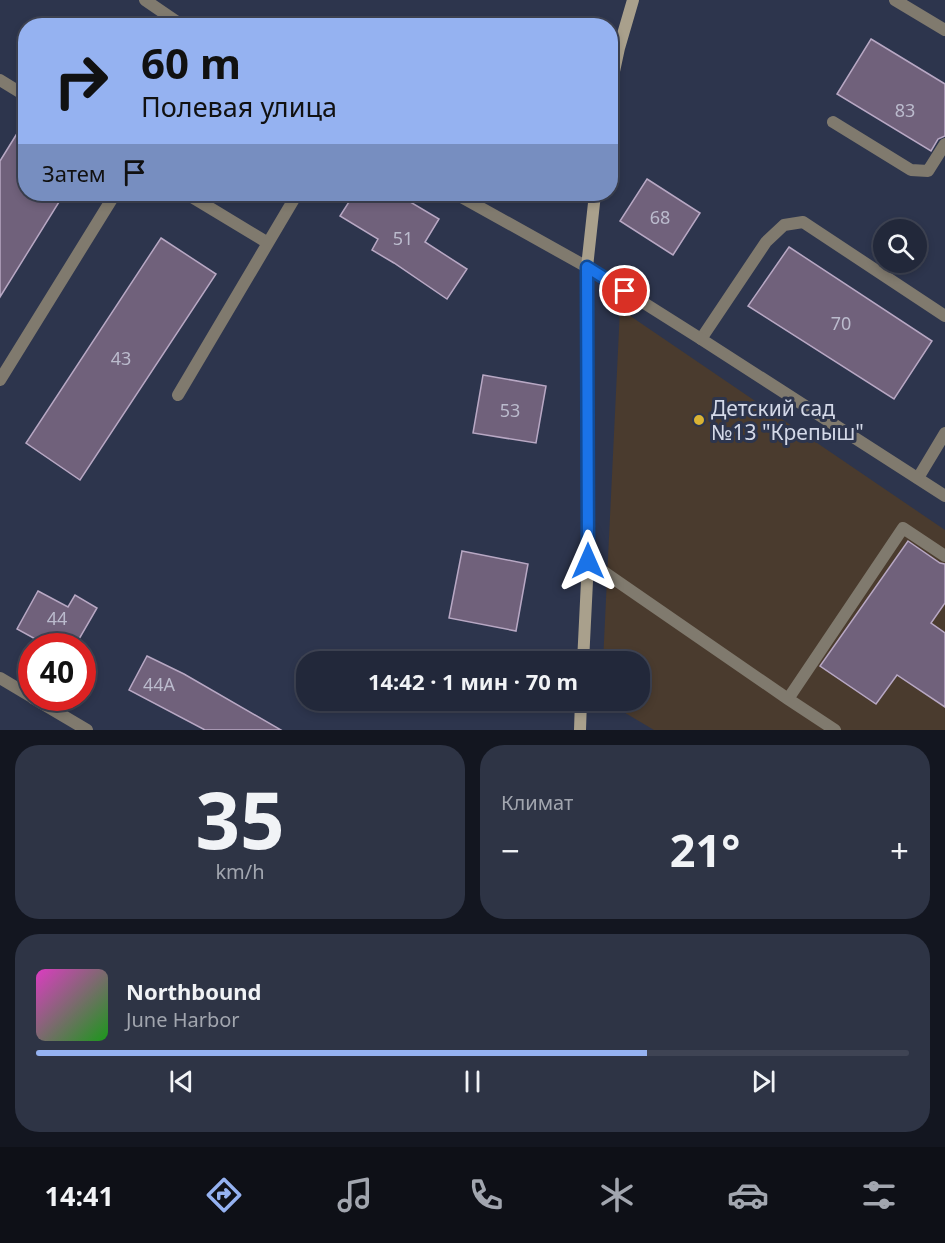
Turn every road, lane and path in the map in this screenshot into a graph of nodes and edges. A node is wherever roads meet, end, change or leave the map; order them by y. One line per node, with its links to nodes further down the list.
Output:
1 (145, 0): 4 (street)
2 (633, 0): 6 (street)
3 (895, 0): 5 (street)
4 (171, 18)
5 (945, 30)
6 (618, 53)
7 (0, 81): 8 (street)
8 (18, 91)
9 (833, 122): 10 (street)
10 (945, 144)
11 (111, 201): 20 (street)
12 (199, 201): 16 (street)
13 (293, 201): 16 (street)
14 (469, 201): 17 (street)
15 (594, 201): 17 (street)
16 (268, 243): 21 (street)
17 (587, 267): 19 (street); 26 (street)
18 (945, 316): 19 (street)
19 (701, 339): 23 (street)
20 (0, 380)
21 (178, 396)
22 (945, 433): 23 (street)
23 (918, 478): 24 (street)
24 (945, 496)
25 (945, 556): 30 (street)
26 (588, 561): 27 (street); 30 (street)
27 (584, 651)
28 (0, 678): 29 (street)
29 (18, 689)
30 (788, 699): 35 (street)
31 (55, 711): 33 (street)
32 (581, 711): 34 (street)
33 (87, 730)
34 (580, 730)
35 (836, 730)

